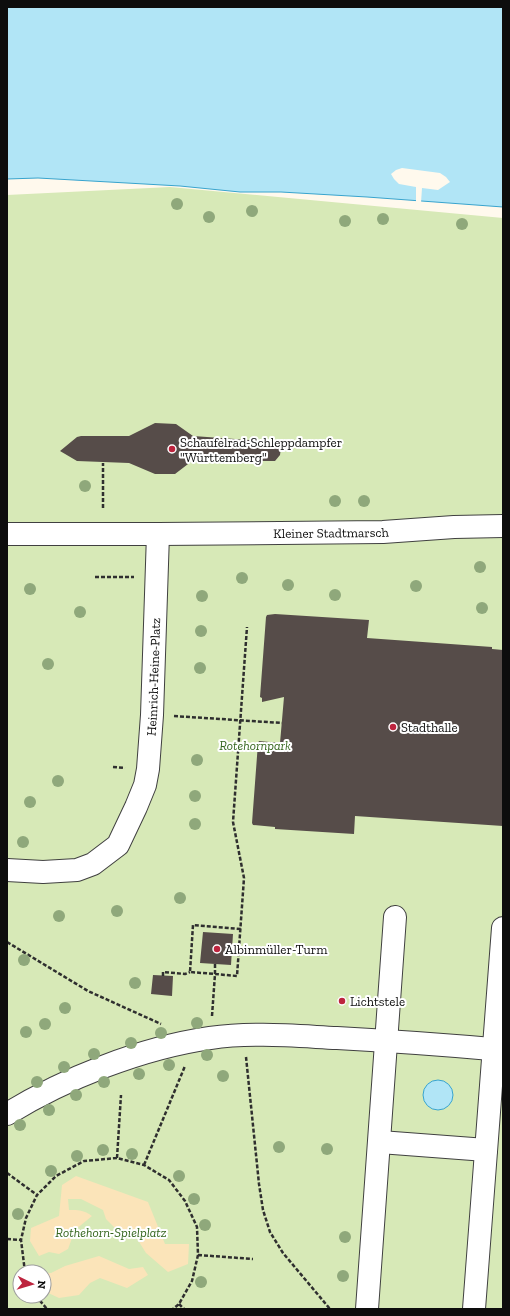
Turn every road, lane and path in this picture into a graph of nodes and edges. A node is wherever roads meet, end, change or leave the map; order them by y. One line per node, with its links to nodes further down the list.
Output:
1 (103, 463): 2 (path)
2 (103, 508)
3 (503, 526): 5 (street, Kleiner Stadtmarsch)
4 (7, 534): 5 (street)
5 (158, 534): 7 (street, Heinrich-Heine-Platz)
6 (95, 577): 7 (path)
7 (157, 577): 9 (street, Heinrich-Heine-Platz)
8 (247, 628): 10 (path)
9 (152, 715): 10 (path); 12 (street, Heinrich-Heine-Platz)
10 (241, 720): 11 (path); 15 (path)
11 (282, 724)
12 (7, 870)
13 (395, 917): 23 (street)
14 (503, 928): 24 (street)
15 (240, 929): 18 (path); 19 (path)
16 (7, 942): 22 (path)
17 (215, 964): 19 (path)
18 (190, 972): 19 (path); 20 (path)
19 (215, 974): 22 (path)
20 (163, 976)
21 (244, 1035): 22 (street); 23 (street); 41 (path)
22 (203, 1040): 26 (street); 30 (path)
23 (387, 1041): 24 (street); 27 (street)
24 (498, 1049): 28 (street)
25 (121, 1095): 29 (path)
26 (7, 1114)
27 (380, 1142): 28 (street); 42 (street)
28 (486, 1150): 43 (street)
29 (117, 1158): 30 (path); 32 (path)
30 (144, 1165): 35 (path)
31 (7, 1173): 32 (path)
32 (37, 1194): 34 (path)
33 (7, 1239): 34 (path)
34 (21, 1240): 37 (path)
35 (198, 1255): 36 (path); 38 (path)
36 (253, 1259)
37 (24, 1264)
38 (179, 1304): 39 (path); 40 (path)
39 (173, 1309)
40 (184, 1309)
41 (330, 1309)
42 (367, 1309)
43 (474, 1309)

